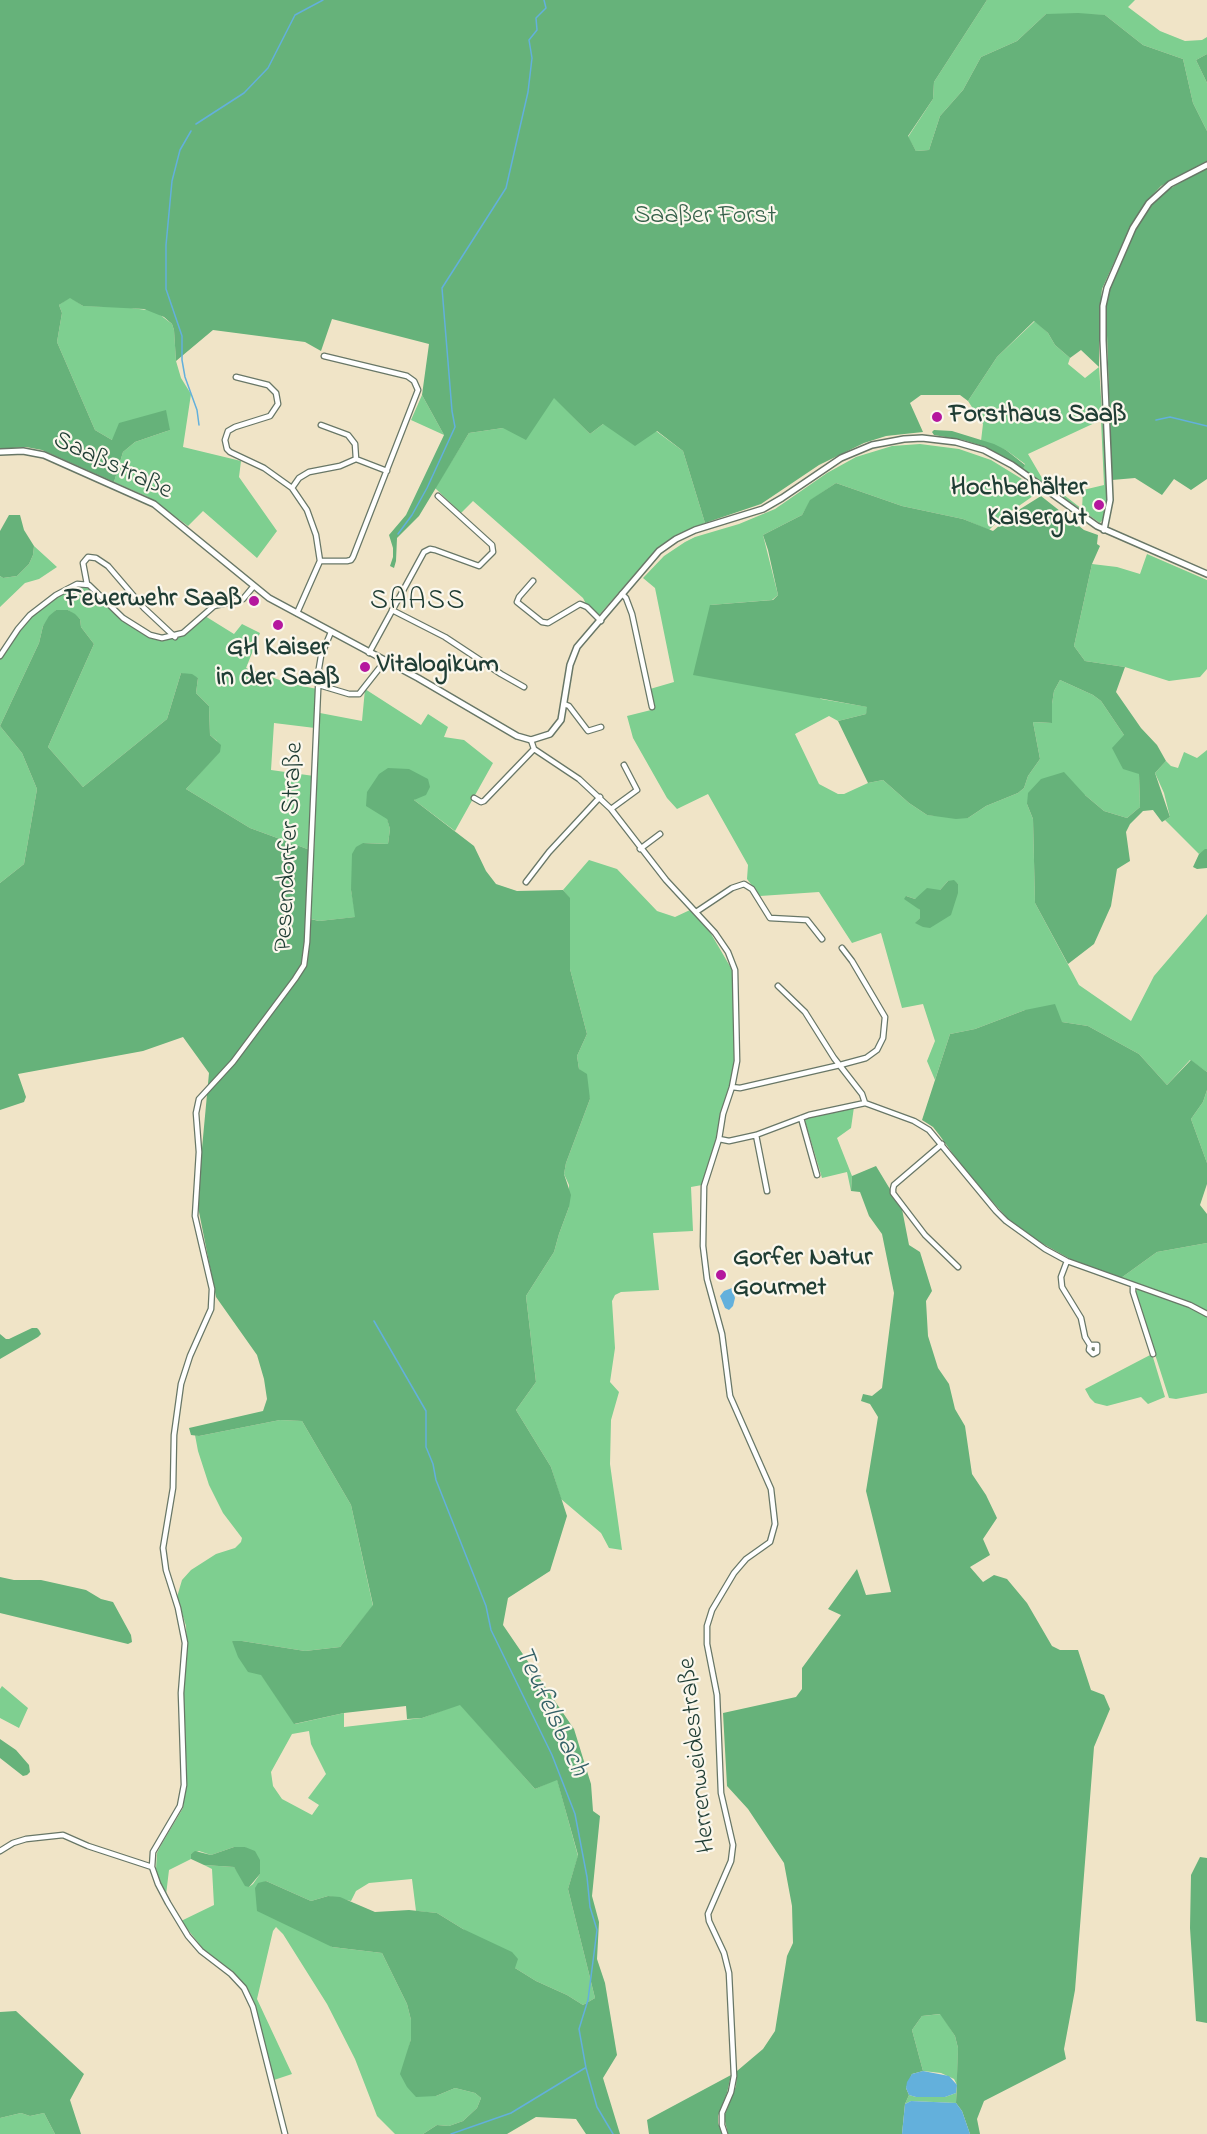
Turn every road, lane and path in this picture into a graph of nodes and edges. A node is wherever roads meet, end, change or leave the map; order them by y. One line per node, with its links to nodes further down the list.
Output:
1 (1207, 165): 10 (street)
2 (324, 356): 7 (street)
3 (236, 377): 8 (street)
4 (321, 425): 6 (street)
5 (0, 452): 15 (street, Saaßstraße)
6 (356, 459): 7 (street); 8 (street)
7 (387, 471): 11 (street)
8 (292, 488): 11 (street)
9 (438, 496): 17 (street)
10 (1104, 530): 12 (street); 16 (street)
11 (320, 561): 18 (street)
12 (1207, 574)
13 (533, 581): 19 (street)
14 (87, 584): 21 (street); 21 (street); 23 (street)
15 (254, 587): 18 (street, Saaßstraße); 21 (street)
16 (622, 594): 19 (street); 28 (street)
17 (392, 610): 22 (street); 26 (street)
18 (297, 613): 20 (street, Saaßstraße)
19 (601, 621): 27 (street)
20 (331, 632): 22 (street, Saaßstraße); 25 (street, Pesendorfer Straße)
21 (175, 637)
22 (369, 652): 24 (street, Saaßstraße)
23 (0, 656)
24 (384, 661): 25 (street); 30 (street, Saaßstraße)
25 (319, 685): 59 (street, Pesendorfer Straße)
26 (524, 687)
27 (564, 704): 29 (street); 30 (street)
28 (652, 707)
29 (601, 727)
30 (531, 740): 31 (street)
31 (534, 749): 33 (street, Herrenweidestraße); 34 (street)
32 (624, 765): 35 (street)
33 (600, 797): 35 (street, Herrenweidestraße); 38 (street)
34 (474, 798)
35 (611, 809): 37 (street, Herrenweidestraße)
36 (660, 834): 37 (street)
37 (640, 849): 39 (street, Herrenweidestraße)
38 (526, 882)
39 (696, 912): 40 (street); 44 (street, Herrenweidestraße)
40 (822, 939)
41 (842, 948): 43 (street)
42 (778, 986): 43 (street)
43 (840, 1065): 44 (street); 45 (street)
44 (732, 1087): 48 (street, Herrenweidestraße)
45 (865, 1103): 46 (street); 49 (street)
46 (801, 1118): 47 (street); 50 (street)
47 (756, 1135): 48 (street); 51 (street)
48 (718, 1139): 61 (street, Herrenweidestraße)
49 (942, 1144): 52 (street); 53 (street)
50 (817, 1175)
51 (767, 1191)
52 (1067, 1261): 54 (street); 56 (street)
53 (958, 1267)
54 (1133, 1285): 55 (street); 57 (street)
55 (1207, 1314)
56 (1090, 1345)
57 (1153, 1354)
58 (0, 1851): 59 (street)
59 (152, 1867): 60 (street)
60 (285, 2134)
61 (725, 2134)

